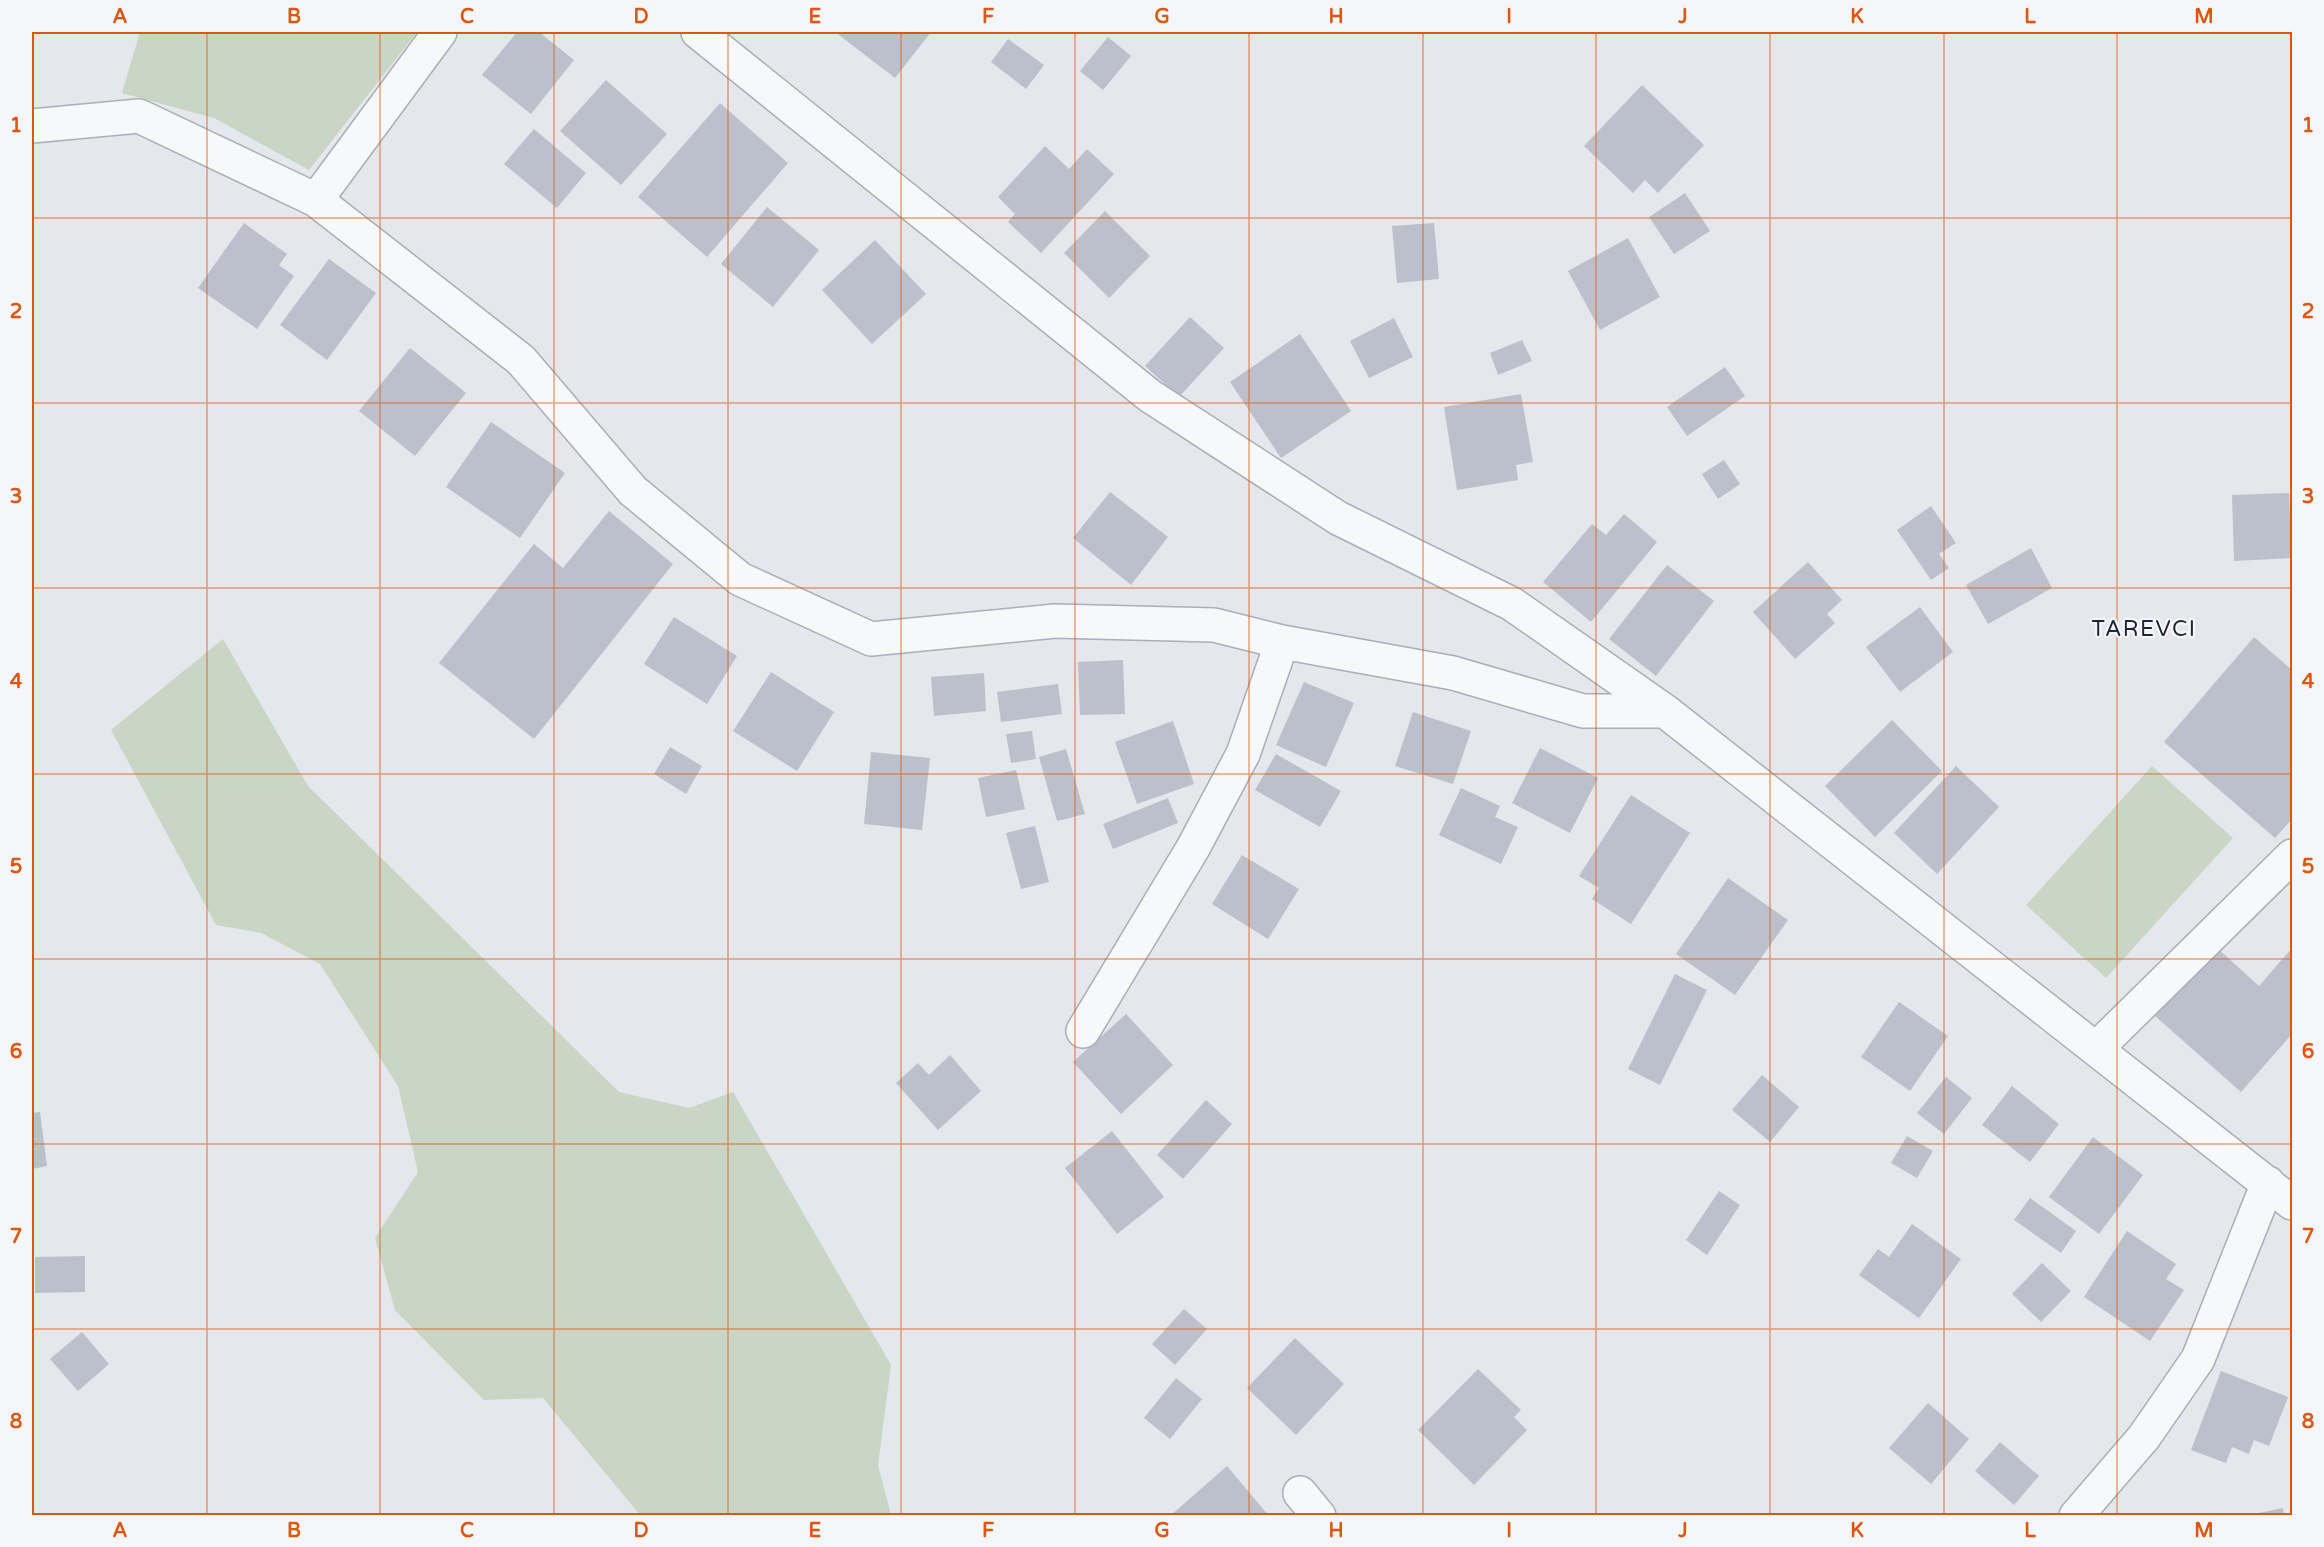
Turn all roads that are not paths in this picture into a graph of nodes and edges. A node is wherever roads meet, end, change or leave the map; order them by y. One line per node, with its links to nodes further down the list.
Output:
1 (440, 32): 4 (street)
2 (698, 32): 6 (street)
3 (32, 126): 4 (street)
4 (316, 200): 5 (street)
5 (1282, 642): 6 (street); 8 (street)
6 (1665, 711): 9 (street)
7 (2292, 856): 9 (street)
8 (1083, 1031)
9 (2096, 1049): 10 (street)
10 (2280, 1193): 11 (street)
11 (2076, 1515)

